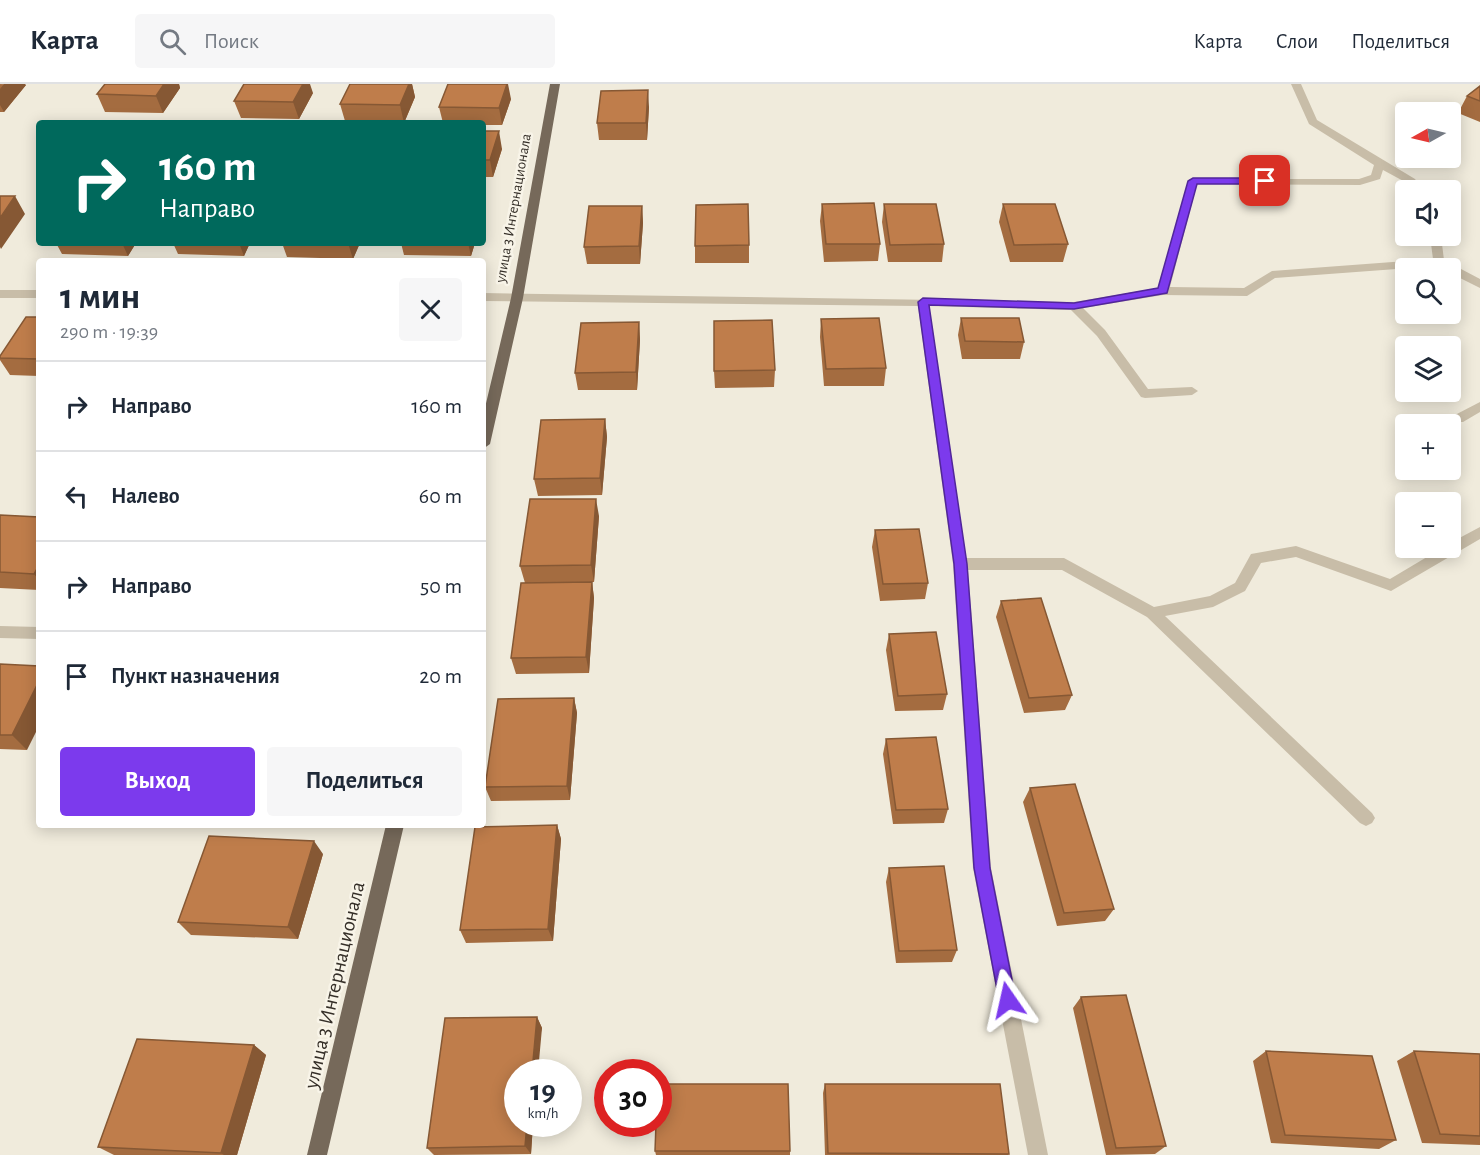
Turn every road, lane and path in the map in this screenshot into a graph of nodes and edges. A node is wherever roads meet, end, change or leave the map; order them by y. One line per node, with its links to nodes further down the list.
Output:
1 (555, 84): 12 (main road, улица 3 Интернационала)
2 (1296, 84): 3 (street)
3 (1380, 164): 4 (street); 8 (street)
4 (1409, 180)
5 (1395, 265): 8 (street)
6 (1461, 274): 7 (street)
7 (1480, 284)
8 (1163, 291): 14 (street)
9 (0, 294): 10 (street)
10 (36, 294)
11 (486, 297): 12 (street)
12 (516, 297): 13 (street); 18 (main road, улица 3 Интернационала)
13 (923, 302): 14 (street); 20 (street)
14 (1074, 306): 15 (street)
15 (1192, 391)
16 (1480, 406): 17 (street)
17 (1461, 418)
18 (486, 431)
19 (1480, 531): 21 (street)
20 (960, 564): 21 (street); 27 (street)
21 (1152, 613): 24 (street)
22 (0, 632): 23 (street)
23 (36, 633)
24 (1366, 818)
25 (394, 828): 26 (main road, улица 3 Интернационала)
26 (317, 1155)
27 (1038, 1155)

